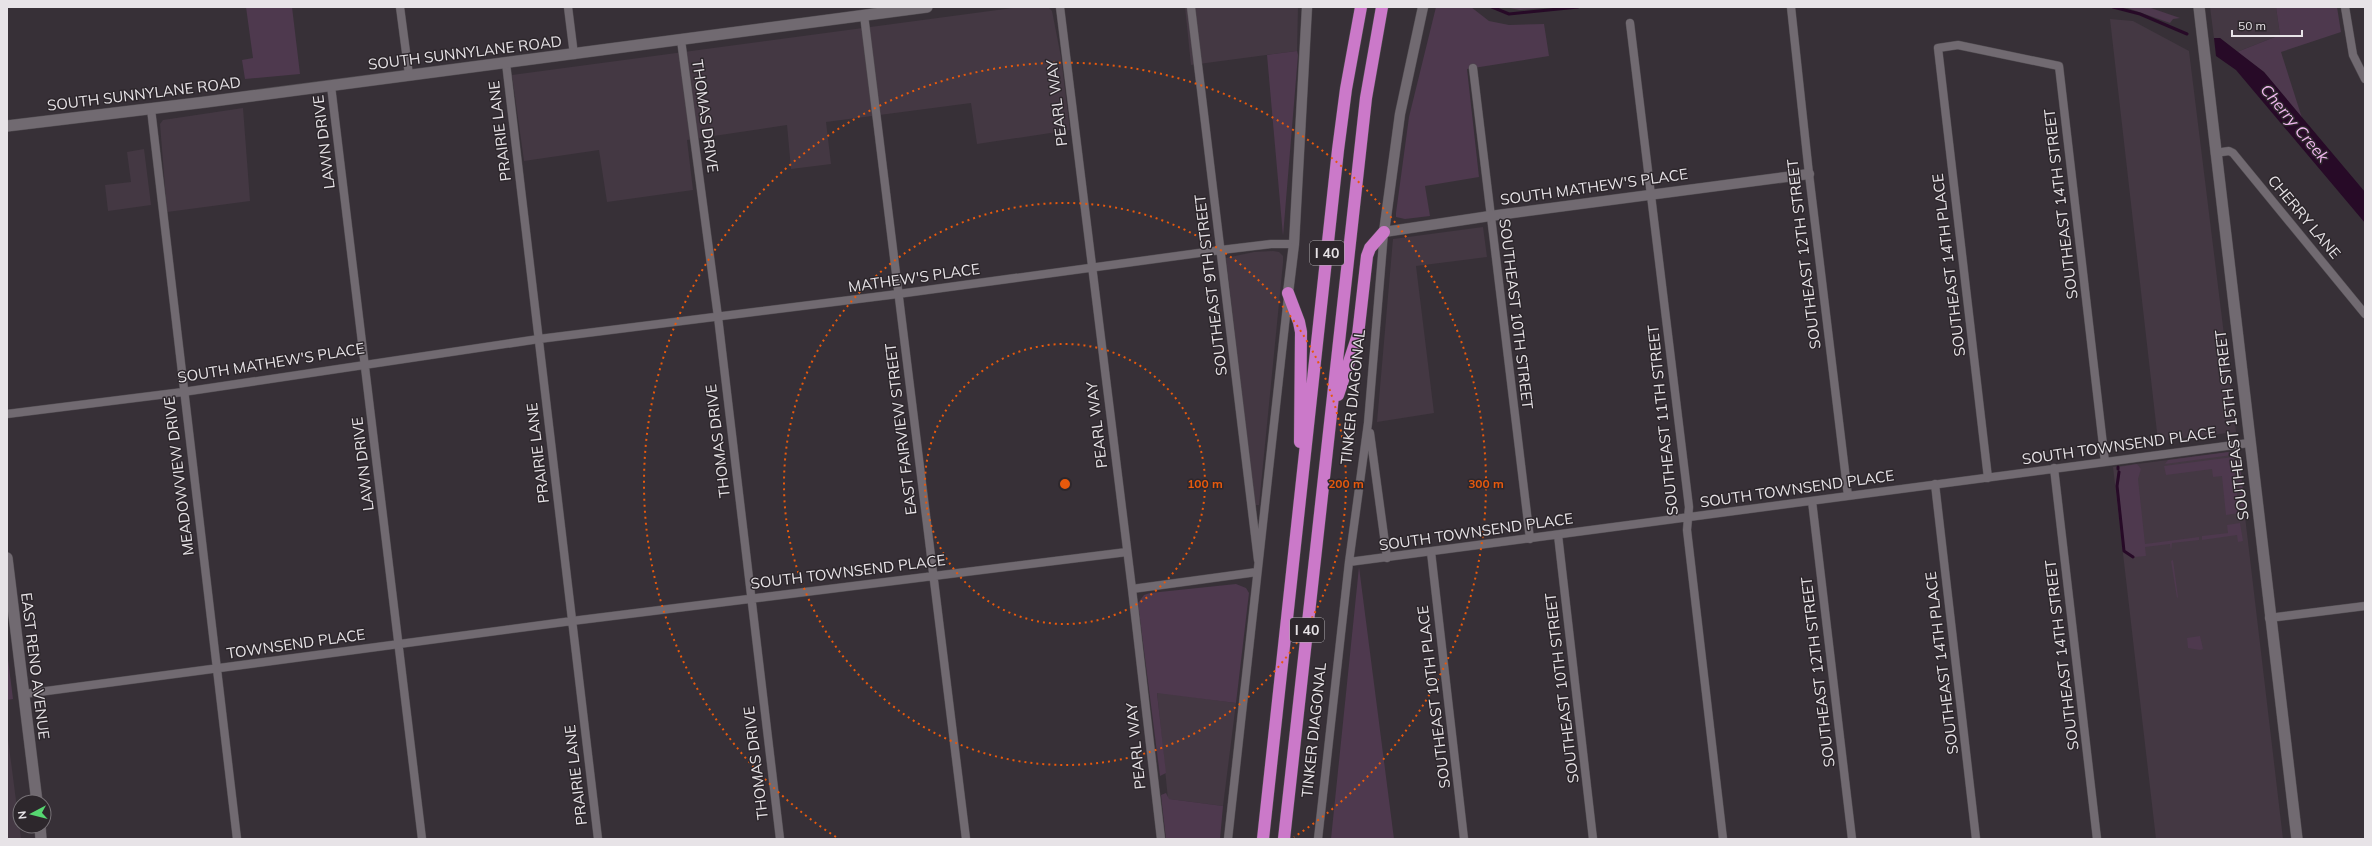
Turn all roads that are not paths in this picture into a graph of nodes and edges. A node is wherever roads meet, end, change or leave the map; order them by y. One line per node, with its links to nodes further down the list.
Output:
1 (400, 7): 21 (street)
2 (568, 7): 18 (street)
3 (927, 7): 13 (main road, SOUTH SUNNYLANE ROAD)
4 (1060, 7): 33 (street, PEARL WAY)
5 (1191, 7): 32 (street, SOUTHEAST 9TH STREET)
6 (1307, 7): 31 (street)
7 (1361, 7): 50 (highway, I 40)
8 (1382, 7): 42 (highway, TINKER DIAGONAL / I 40)
9 (1423, 7): 30 (street, TINKER DIAGONAL)
10 (1791, 7): 27 (street, SOUTHEAST 12TH STREET)
11 (2199, 7): 26 (main road, SOUTHEAST 15TH STREET)
12 (2345, 7): 22 (street)
13 (885, 10): 14 (main road, SOUTH SUNNYLANE ROAD)
14 (864, 15): 16 (main road, SOUTH SUNNYLANE ROAD); 35 (street, EAST FAIRVIEW STREET)
15 (1630, 23): 28 (street, SOUTHEAST 11TH STREET)
16 (681, 40): 18 (main road, SOUTH SUNNYLANE ROAD); 37 (street, THOMAS DRIVE)
17 (1938, 48): 45 (street, SOUTHEAST 14TH STREET); 47 (street, SOUTHEAST 14TH PLACE)
18 (574, 55): 19 (main road, SOUTH SUNNYLANE ROAD)
19 (506, 64): 21 (main road, SOUTH SUNNYLANE ROAD); 38 (street, PRAIRIE LANE)
20 (1473, 68): 29 (street, SOUTHEAST 10TH STREET)
21 (409, 75): 23 (main road, SOUTH SUNNYLANE ROAD)
22 (2365, 79)
23 (331, 86): 24 (main road, SOUTH SUNNYLANE ROAD); 39 (street, LAWN DRIVE)
24 (150, 109): 25 (main road, SOUTH SUNNYLANE ROAD); 40 (street, MEADOWVIEW DRIVE)
25 (7, 126)
26 (2215, 153): 36 (street, CHERRY LANE); 44 (main road, SOUTHEAST 15TH STREET)
27 (1809, 174): 28 (street, SOUTH MATHEW'S PLACE); 49 (street, SOUTHEAST 12TH STREET)
28 (1650, 194): 29 (street, SOUTH MATHEW'S PLACE); 52 (street, SOUTHEAST 11TH STREET)
29 (1490, 216): 30 (street, SOUTH MATHEW'S PLACE); 54 (street, SOUTHEAST 10TH STREET)
30 (1384, 232): 42 (highway); 43 (street, TINKER DIAGONAL)
31 (1294, 244): 32 (street, MATHEW'S PLACE); 34 (street)
32 (1221, 250): 33 (street, MATHEW'S PLACE); 59 (street, SOUTHEAST 9TH STREET)
33 (1092, 268): 35 (street, MATHEW'S PLACE); 55 (street, PEARL WAY)
34 (1288, 293): 50 (highway); 59 (street)
35 (898, 294): 37 (street, MATHEW'S PLACE); 62 (street, EAST FAIRVIEW STREET)
36 (2365, 314)
37 (718, 317): 38 (street, MATHEW'S PLACE); 64 (street, THOMAS DRIVE)
38 (539, 339): 39 (street, SOUTH MATHEW'S PLACE); 67 (street, PRAIRIE LANE)
39 (365, 364): 40 (street, SOUTH MATHEW'S PLACE); 68 (street, LAWN DRIVE)
40 (183, 392): 41 (street, SOUTH MATHEW'S PLACE); 69 (street, MEADOWVIEW DRIVE)
41 (7, 414)
42 (1330, 421): 80 (highway, TINKER DIAGONAL / I 40)
43 (1368, 423): 58 (street); 60 (street, TINKER DIAGONAL)
44 (2249, 443): 45 (street, SOUTH TOWNSEND PLACE); 66 (main road, SOUTHEAST 15TH STREET)
45 (2105, 462): 46 (street, SOUTH TOWNSEND PLACE)
46 (2054, 468): 47 (street, SOUTH TOWNSEND PLACE); 87 (street, SOUTHEAST 14TH STREET)
47 (1988, 478): 48 (street, SOUTH TOWNSEND PLACE)
48 (1935, 484): 49 (street, SOUTH TOWNSEND PLACE); 86 (street, SOUTHEAST 14TH PLACE)
49 (1848, 496): 51 (street, SOUTH TOWNSEND PLACE)
50 (1300, 500): 79 (highway, I 40)
51 (1812, 501): 52 (street, SOUTH TOWNSEND PLACE); 85 (street, SOUTHEAST 12TH STREET)
52 (1688, 518): 53 (street, SOUTH TOWNSEND PLACE); 84 (street, SOUTHEAST 11TH STREET)
53 (1558, 535): 54 (street, SOUTH TOWNSEND PLACE); 83 (street, SOUTHEAST 10TH STREET)
54 (1530, 538): 56 (street, SOUTH TOWNSEND PLACE)
55 (1126, 552): 62 (street, SOUTH TOWNSEND PLACE); 63 (street, PEARL WAY)
56 (1431, 552): 58 (street, SOUTH TOWNSEND PLACE); 82 (street, SOUTHEAST 10TH PLACE)
57 (7, 558): 70 (main road, EAST RENO AVENUE)
58 (1387, 558): 60 (street, SOUTH TOWNSEND PLACE)
59 (1258, 560): 61 (street)
60 (1349, 562): 81 (street, TINKER DIAGONAL)
61 (1257, 572): 63 (street); 78 (street)
62 (932, 577): 64 (street, SOUTH TOWNSEND PLACE); 76 (street, EAST FAIRVIEW STREET)
63 (1132, 589): 77 (street, PEARL WAY)
64 (750, 598): 67 (street, SOUTH TOWNSEND PLACE); 75 (street, THOMAS DRIVE)
65 (2365, 606): 66 (street)
66 (2269, 618): 88 (main road, SOUTHEAST 15TH STREET)
67 (572, 621): 68 (street, TOWNSEND PLACE); 74 (street, PRAIRIE LANE)
68 (400, 643): 69 (street, TOWNSEND PLACE); 73 (street, LAWN DRIVE)
69 (216, 670): 70 (street, TOWNSEND PLACE); 72 (street, MEADOWVIEW DRIVE)
70 (24, 694): 71 (main road, EAST RENO AVENUE)
71 (36, 794)
72 (237, 839)
73 (422, 839)
74 (598, 839)
75 (780, 839)
76 (966, 839)
77 (1160, 839)
78 (1228, 839)
79 (1263, 839)
80 (1284, 839)
81 (1318, 839)
82 (1464, 839)
83 (1593, 839)
84 (1723, 839)
85 (1852, 839)
86 (1976, 839)
87 (2097, 839)
88 (2297, 839)

